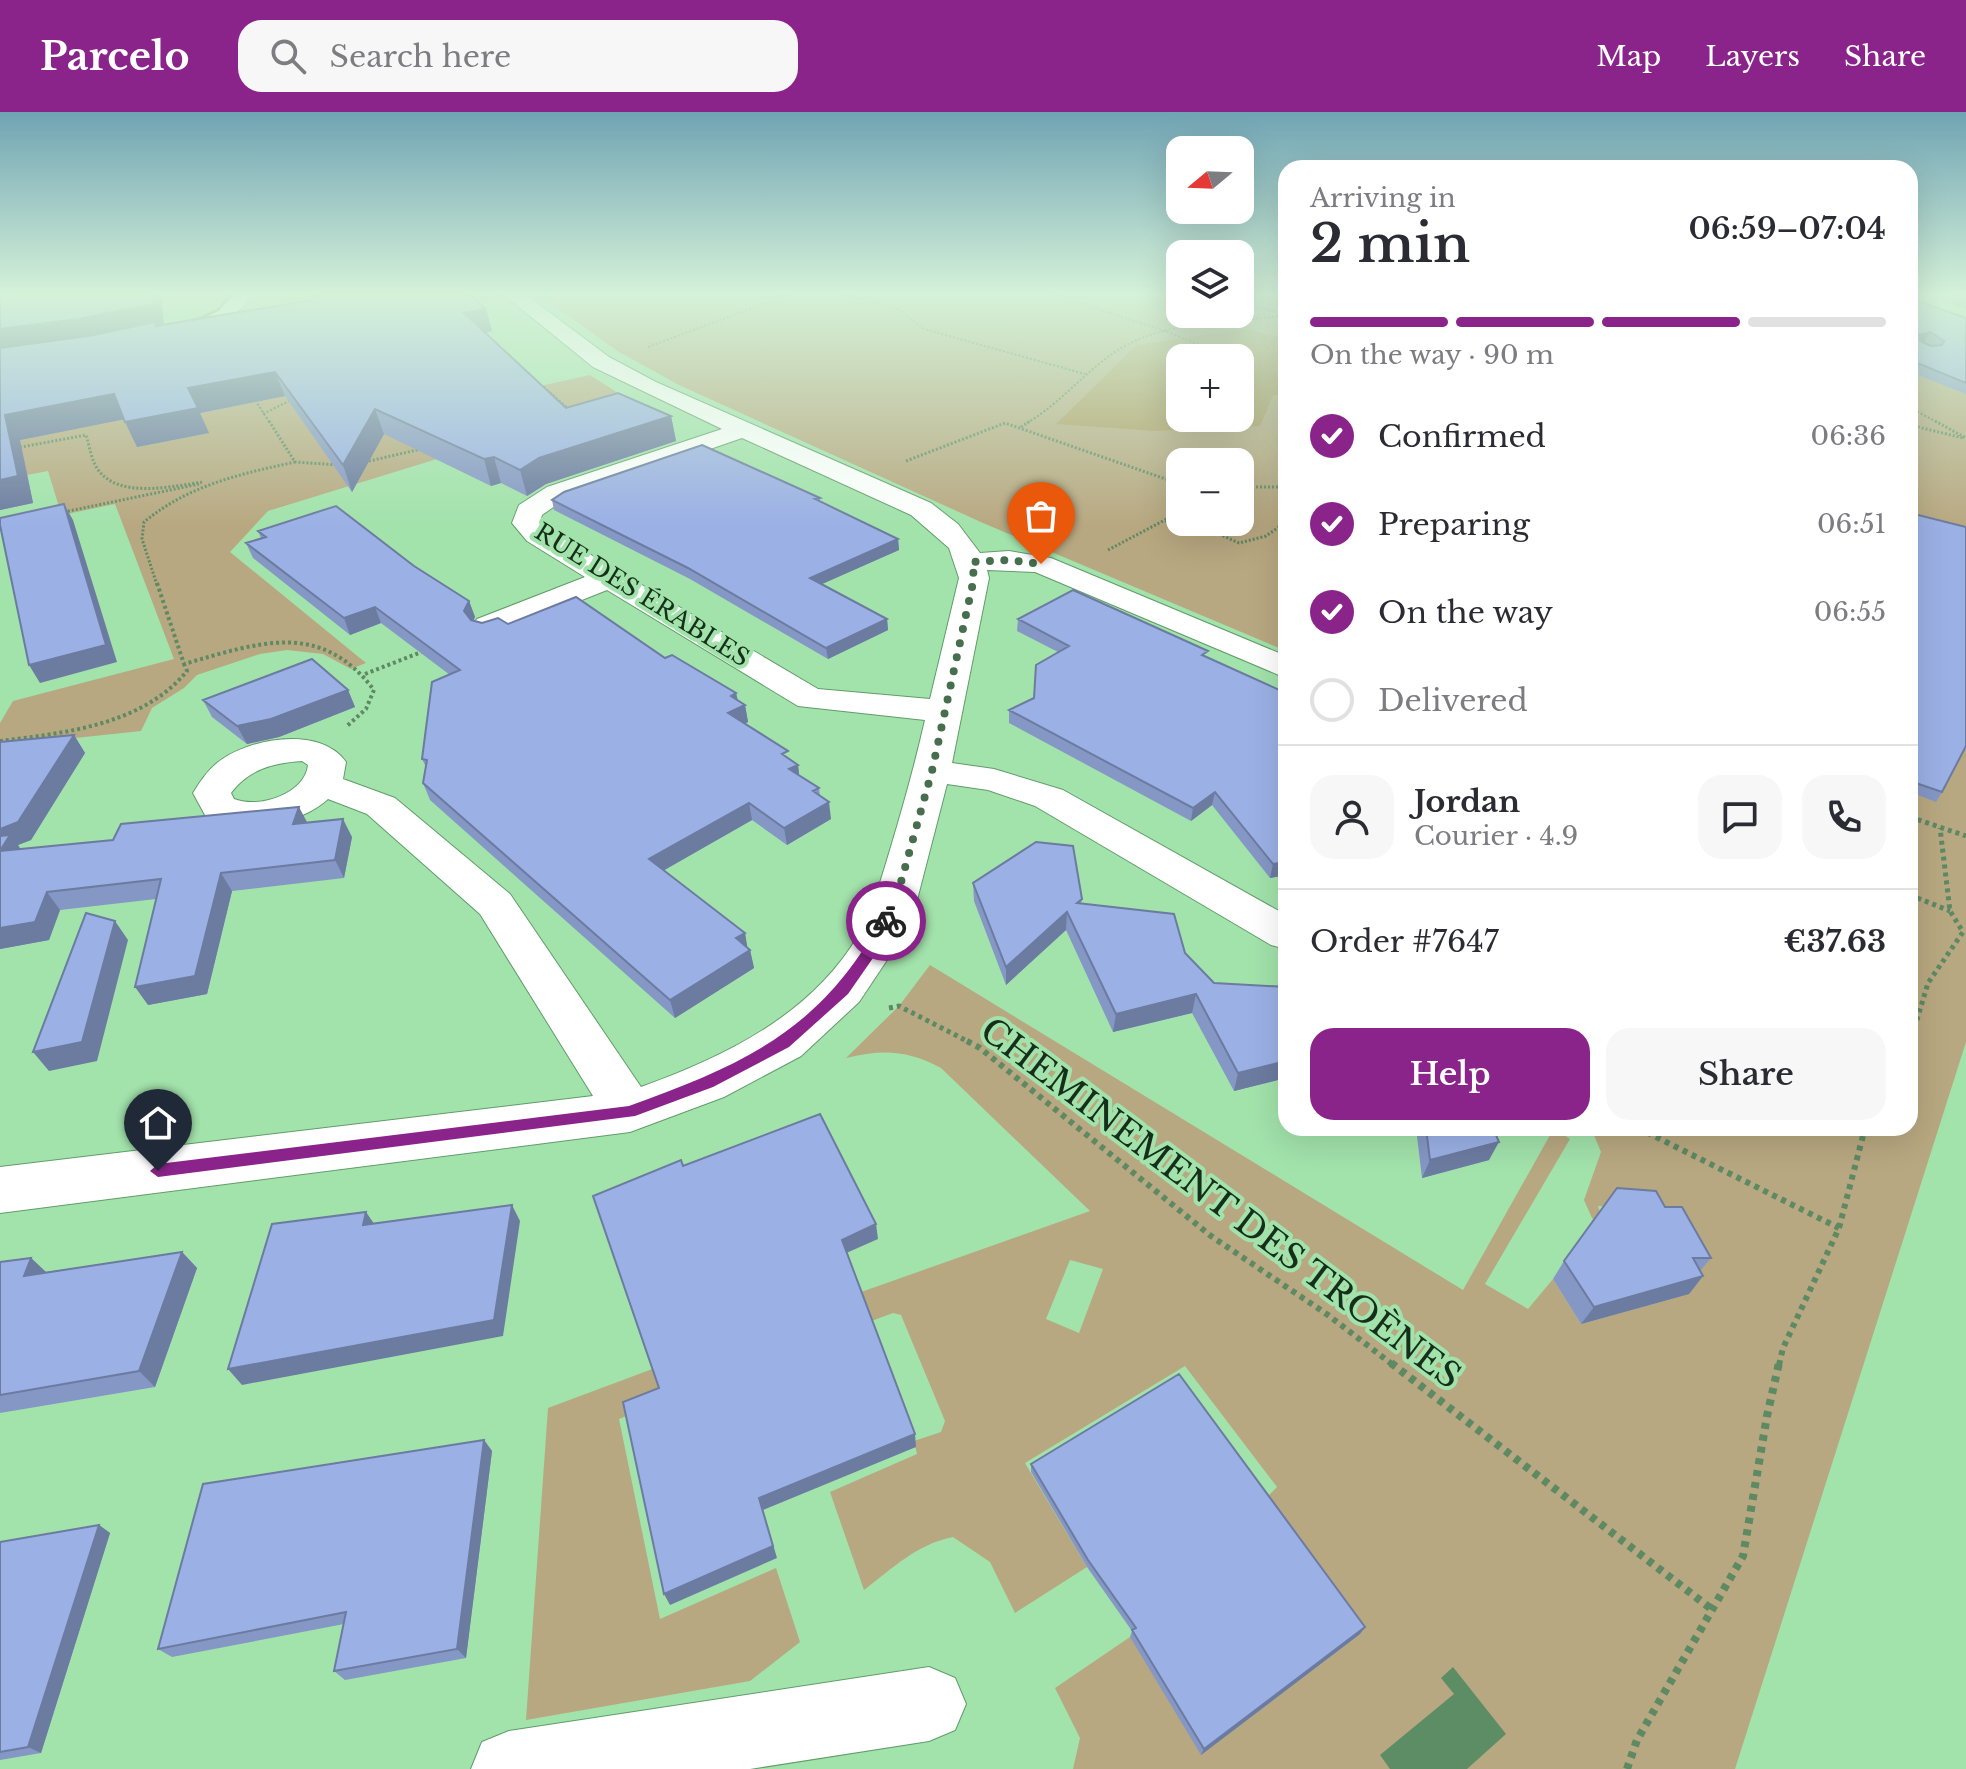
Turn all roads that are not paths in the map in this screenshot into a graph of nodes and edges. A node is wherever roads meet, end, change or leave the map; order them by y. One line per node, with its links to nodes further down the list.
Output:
1 (620, 371): 2 (street)
2 (742, 430): 3 (street); 4 (street, RUE DES ÉRABLES)
3 (972, 562): 6 (street); 7 (street)
4 (609, 578): 5 (street); 7 (street, RUE DES ÉRABLES)
5 (488, 626)
6 (1278, 665)
7 (943, 711): 9 (street)
8 (313, 767): 11 (street)
9 (932, 771): 10 (street); 11 (street)
10 (1278, 929)
11 (630, 1112): 12 (street)
12 (0, 1190)
13 (929, 1704): 14 (street)
14 (509, 1769)

